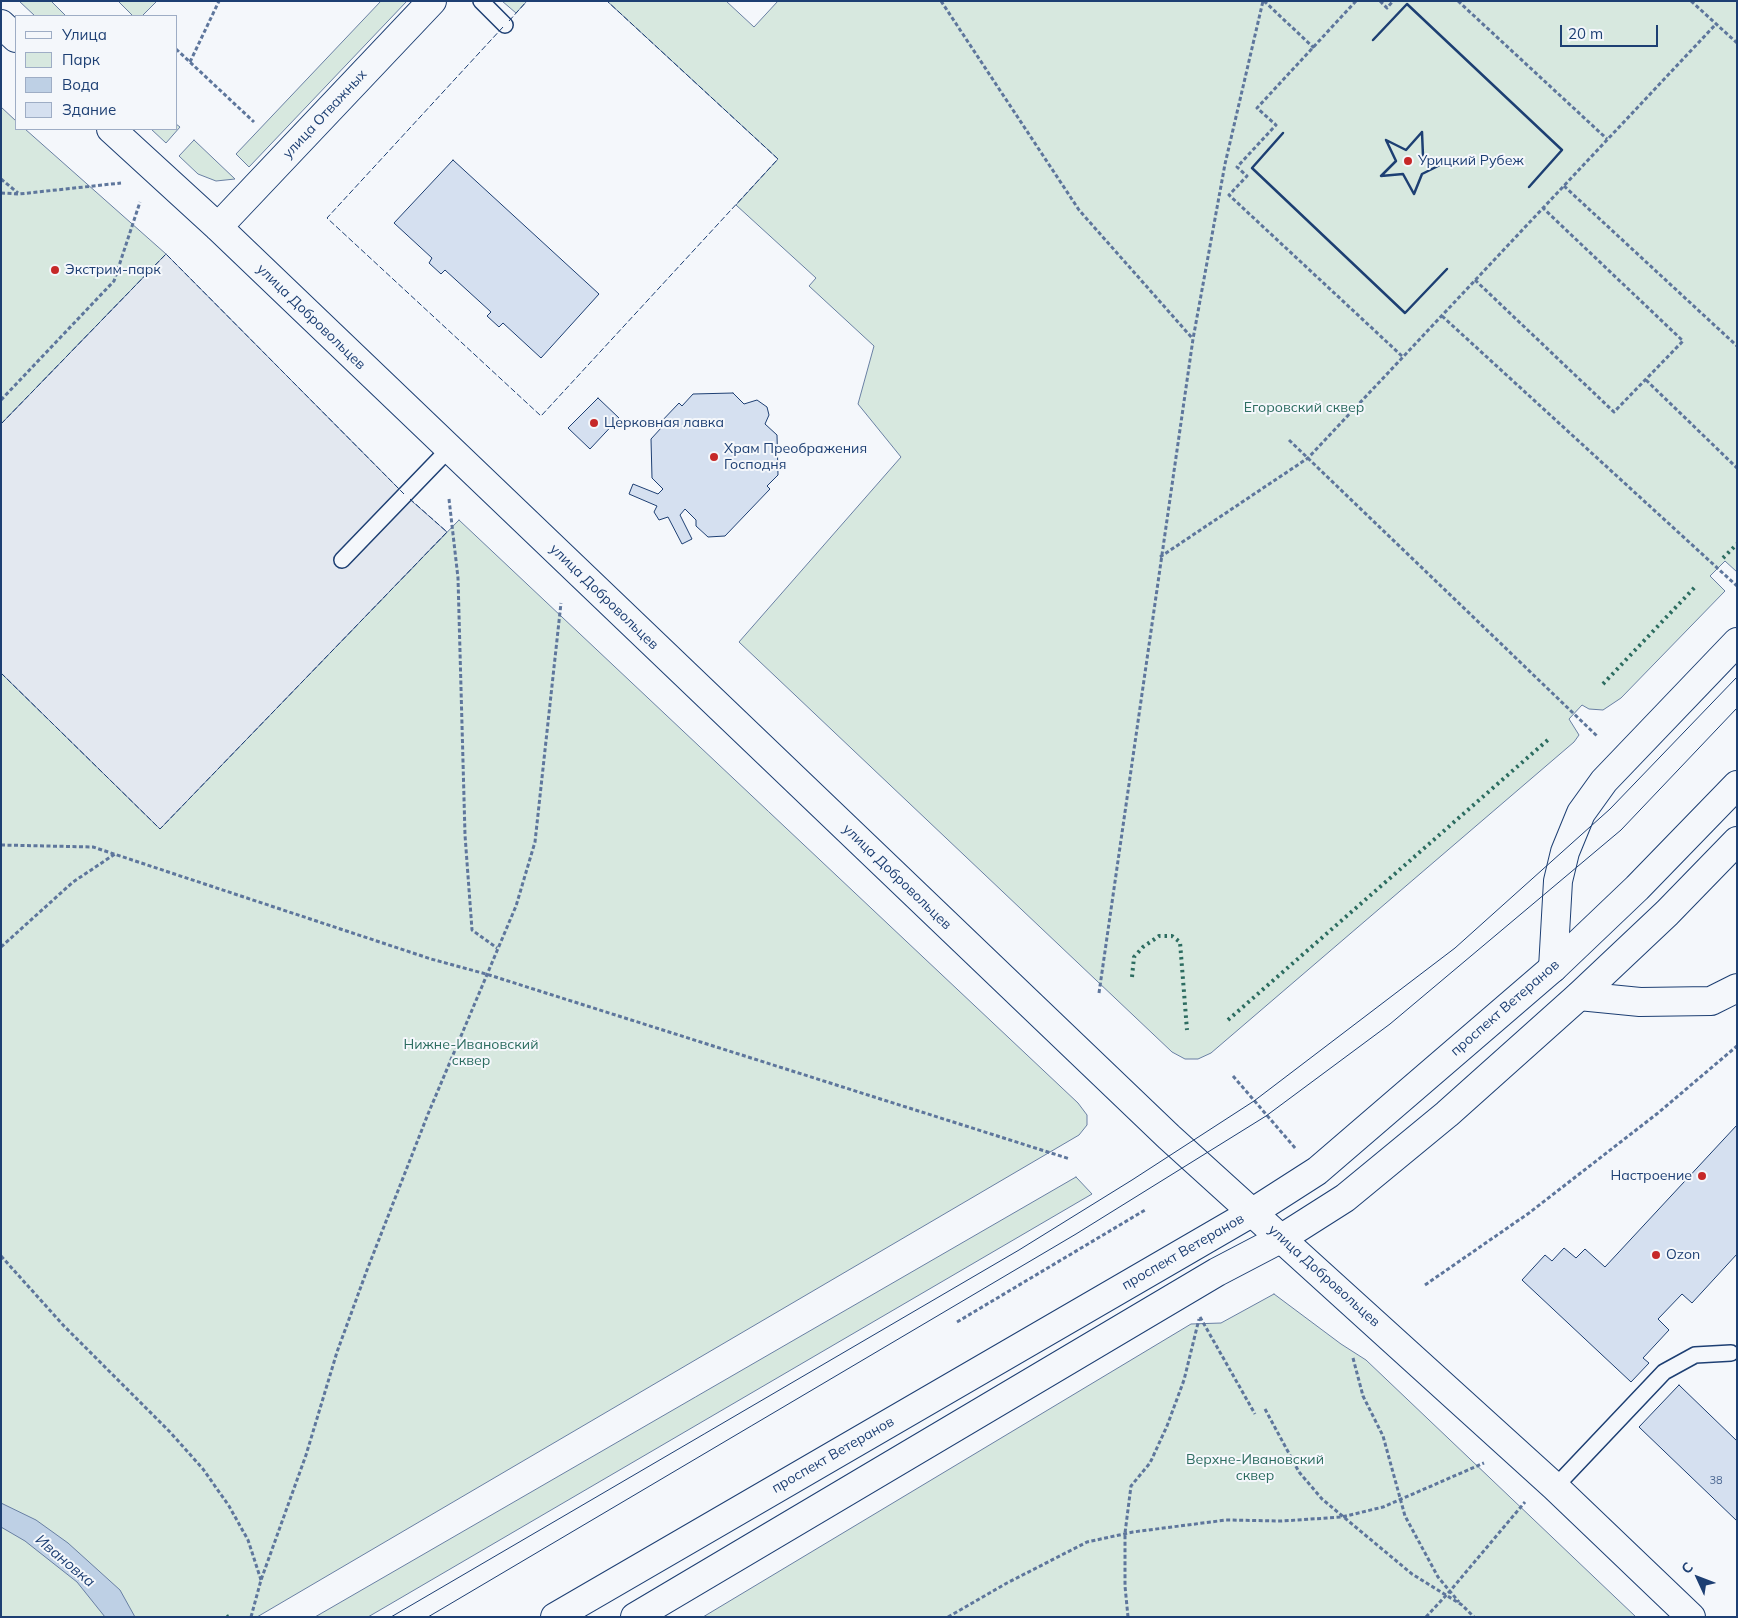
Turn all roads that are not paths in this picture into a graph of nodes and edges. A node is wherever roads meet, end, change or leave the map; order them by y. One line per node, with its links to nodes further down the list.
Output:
1 (432, 1): 7 (street, улица Отважных)
2 (481, 1): 4 (lane)
3 (1, 24): 5 (street)
4 (506, 25)
5 (15, 37)
6 (112, 130): 7 (street, улица Добровольцев)
7 (218, 227): 8 (street, улица Добровольцев)
8 (449, 449): 9 (lane); 16 (street, улица Добровольцев)
9 (342, 560)
10 (1737, 642): 13 (street)
11 (1737, 785): 13 (street, проспект Ветеранов)
12 (1737, 841): 15 (street)
13 (1553, 968): 16 (street, проспект Ветеранов)
14 (1737, 988): 15 (street)
15 (1579, 996): 17 (street)
16 (1253, 1212): 17 (street, улица Добровольцев); 20 (street, проспект Ветеранов)
17 (1282, 1238): 19 (street, улица Добровольцев); 21 (street)
18 (1735, 1354): 19 (lane)
19 (1555, 1487): 22 (street, улица Добровольцев)
20 (555, 1617)
21 (635, 1617)
22 (1691, 1617)

